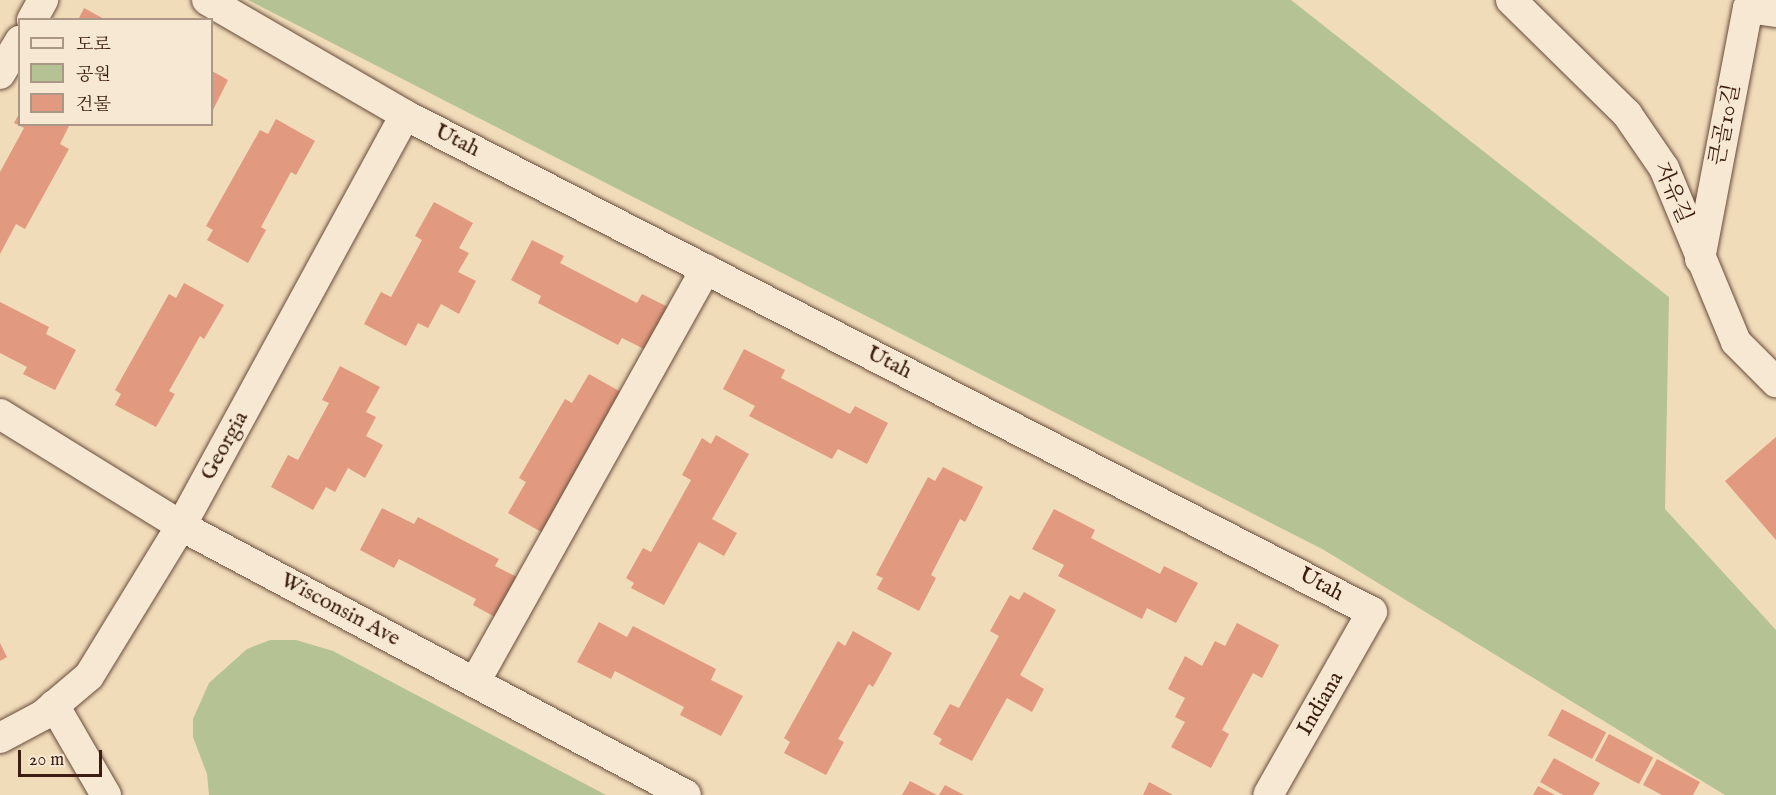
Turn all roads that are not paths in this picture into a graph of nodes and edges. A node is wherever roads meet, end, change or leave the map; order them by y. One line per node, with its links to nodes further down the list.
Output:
1 (43, 0): 5 (street)
2 (207, 0): 8 (street, Utah)
3 (1511, 0): 9 (street, 자유길)
4 (1769, 8): 9 (street, 큰골10길)
5 (33, 18)
6 (18, 44): 7 (street)
7 (0, 74)
8 (405, 115): 10 (street, Utah); 13 (street, Georgia)
9 (1700, 259): 11 (street, 자유길)
10 (706, 269): 14 (street, Utah); 15 (street)
11 (1774, 378)
12 (0, 414): 13 (street, Wisconsin Ave)
13 (181, 526): 15 (street, Wisconsin Ave); 16 (street, Georgia)
14 (1372, 612): 20 (street, Indiana)
15 (475, 682): 19 (street, Wisconsin Ave)
16 (54, 705): 17 (street, Georgia); 18 (street)
17 (0, 738)
18 (106, 795)
19 (686, 795)
20 (1268, 795)

